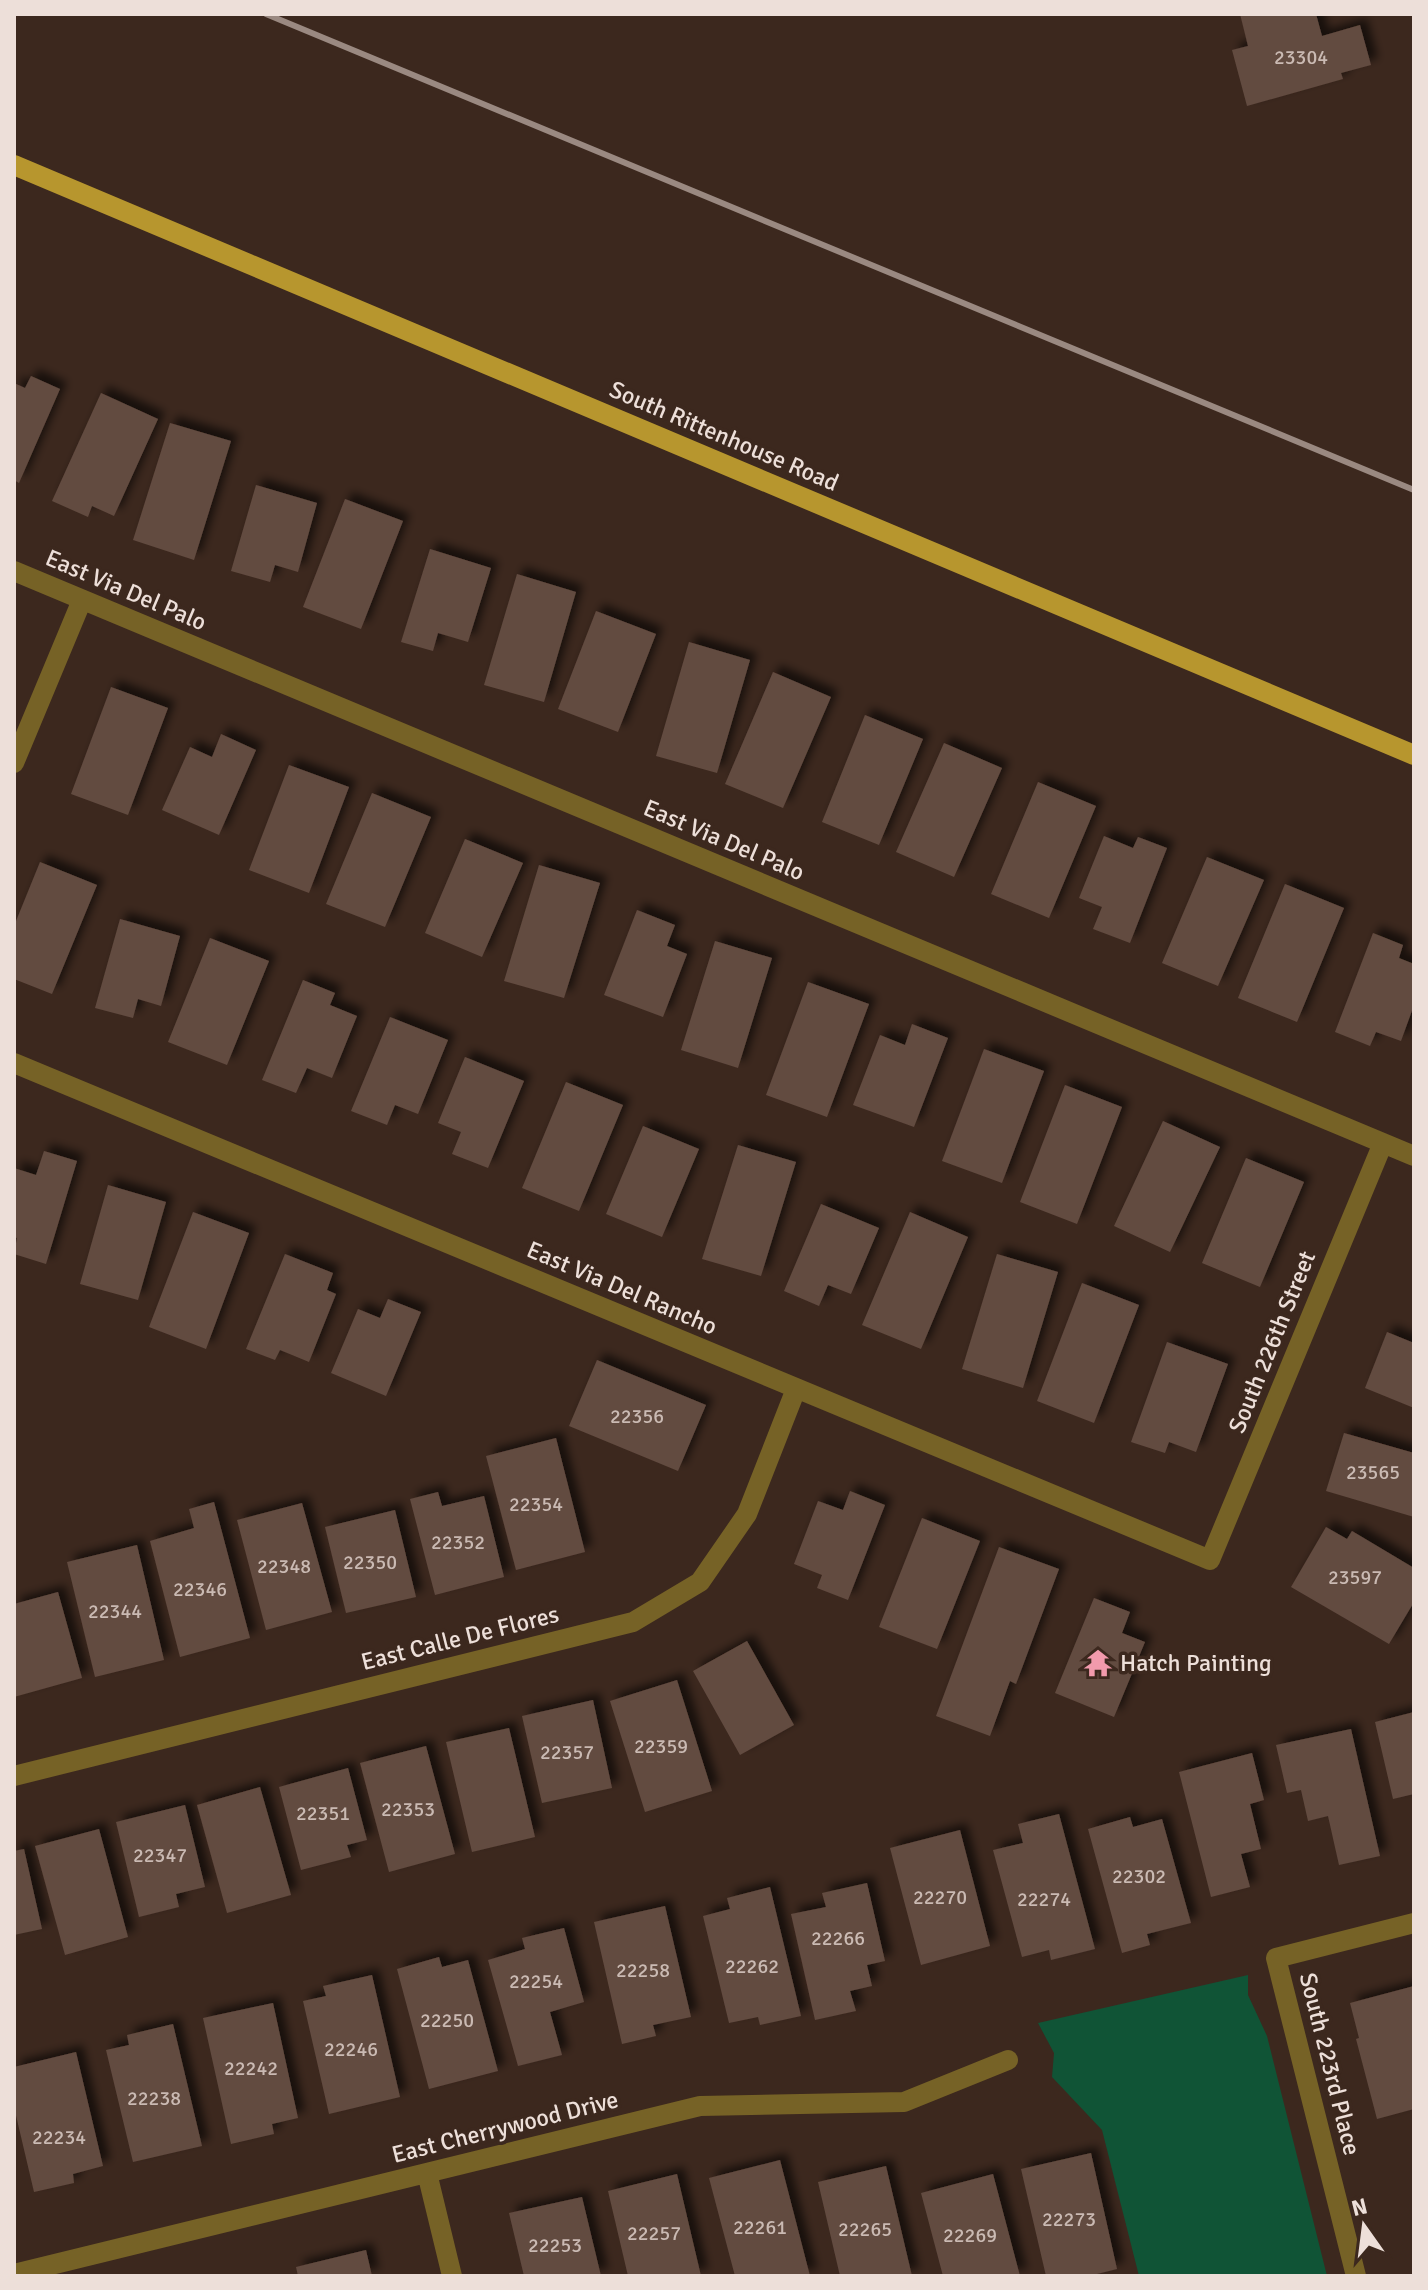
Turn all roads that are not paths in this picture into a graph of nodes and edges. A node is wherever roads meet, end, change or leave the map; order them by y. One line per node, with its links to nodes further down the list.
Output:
1 (14, 165): 4 (main road, South Rittenhouse Road)
2 (14, 571): 3 (street, East Via Del Palo)
3 (82, 600): 5 (street); 7 (street, East Via Del Palo)
4 (1414, 755)
5 (14, 763)
6 (14, 1063): 9 (street, East Via Del Rancho)
7 (1383, 1143): 8 (street, East Via Del Palo); 10 (street, South 226th Street)
8 (1414, 1156)
9 (796, 1389): 10 (street, East Via Del Rancho); 11 (street, East Calle De Flores)
10 (1210, 1560)
11 (14, 1776)
12 (1414, 1923): 17 (street, South 223rd Place)
13 (1008, 2060): 14 (street, East Cherrywood Drive)
14 (427, 2173): 15 (street, East Cherrywood Drive); 16 (street)
15 (14, 2274)
16 (452, 2276)
17 (1356, 2276)

